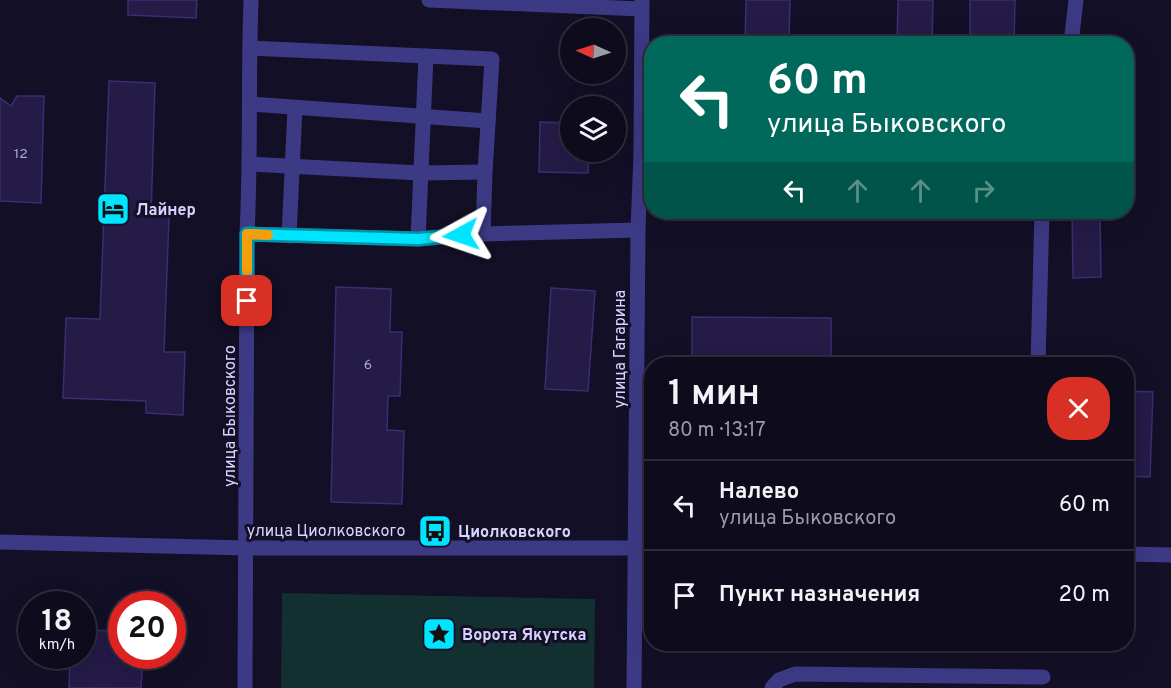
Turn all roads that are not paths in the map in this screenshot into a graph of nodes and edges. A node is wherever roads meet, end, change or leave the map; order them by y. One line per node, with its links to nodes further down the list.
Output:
1 (251, 0): 6 (street, улица Быковского)
2 (429, 0): 4 (street)
3 (1076, 0): 5 (street)
4 (638, 3): 10 (street, улица Гагарина)
5 (1072, 36)
6 (250, 48): 7 (street); 8 (street, улица Быковского)
7 (426, 56): 11 (street); 15 (street)
8 (251, 104): 9 (street); 12 (street, улица Быковского)
9 (295, 108): 11 (street); 13 (street)
10 (644, 116)
11 (488, 122): 14 (street)
12 (251, 164): 13 (street); 19 (street, улица Быковского)
13 (291, 166): 15 (street); 21 (street)
14 (485, 172): 15 (street); 20 (street)
15 (420, 173): 22 (street)
16 (644, 173): 18 (street, улица Гагарина)
17 (1042, 219): 23 (street)
18 (638, 230): 20 (street); 26 (street, улица Гагарина)
19 (247, 234): 21 (street); 25 (street, улица Быковского)
20 (483, 234): 22 (street)
21 (289, 236): 22 (street)
22 (418, 239)
23 (1038, 357)
24 (0, 542): 25 (street, улица Циолковского)
25 (246, 548): 26 (street, улица Циолковского); 30 (street, улица Быковского)
26 (644, 548): 31 (street, улица Гагарина)
27 (1134, 554): 28 (street)
28 (1171, 555)
29 (1042, 677): 32 (street)
30 (244, 688)
31 (634, 688)
32 (772, 688)

